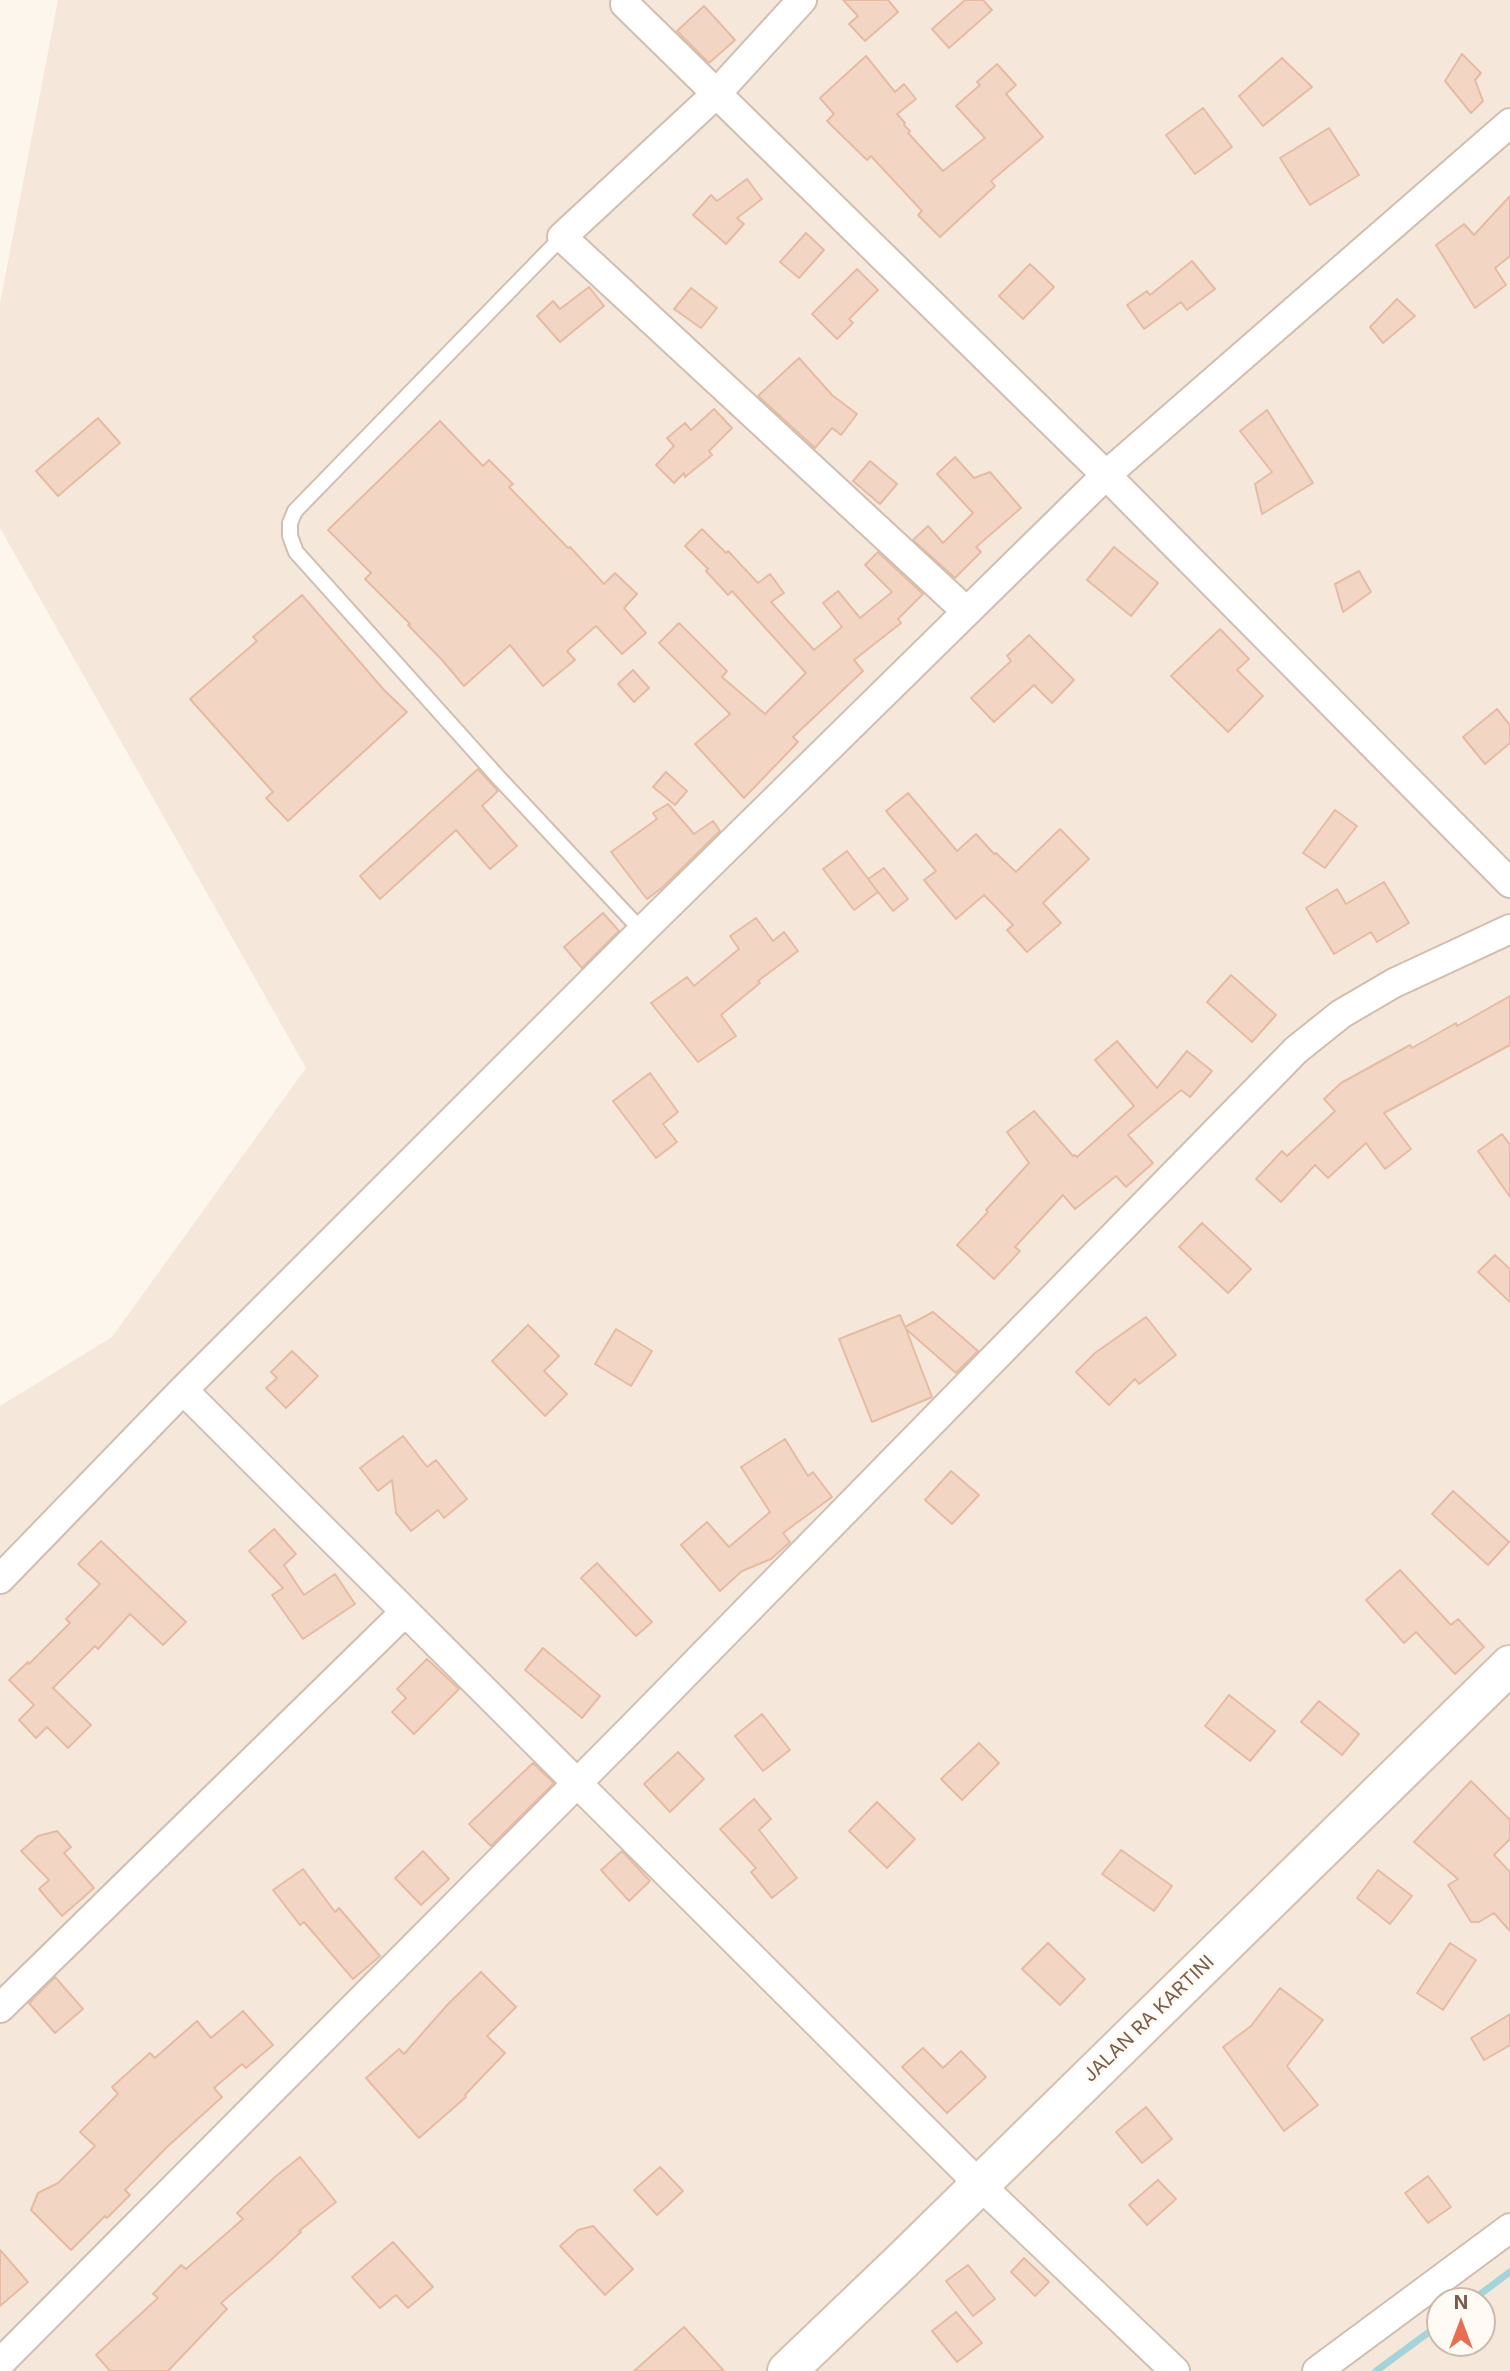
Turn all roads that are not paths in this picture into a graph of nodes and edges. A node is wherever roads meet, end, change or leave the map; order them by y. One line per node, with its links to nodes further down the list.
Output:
1 (802, 0): 3 (street)
2 (625, 4): 3 (street)
3 (717, 93): 5 (street); 6 (street)
4 (1510, 123): 6 (street)
5 (562, 237): 7 (street); 10 (lane)
6 (1106, 475): 7 (street); 8 (street)
7 (966, 611): 10 (street)
8 (1510, 883)
9 (1510, 929): 15 (street)
10 (642, 932): 11 (street)
11 (183, 1390): 12 (street); 13 (street)
12 (0, 1578)
13 (405, 1612): 15 (street); 16 (street)
14 (1510, 1665): 17 (main road, JALAN RA KARTINI)
15 (576, 1782): 17 (street); 19 (street)
16 (0, 2008)
17 (980, 2185): 20 (main road, JALAN RA KARTINI); 21 (street)
18 (1510, 2228): 22 (street)
19 (0, 2363)
20 (787, 2371)
21 (1175, 2371)
22 (1317, 2371)

